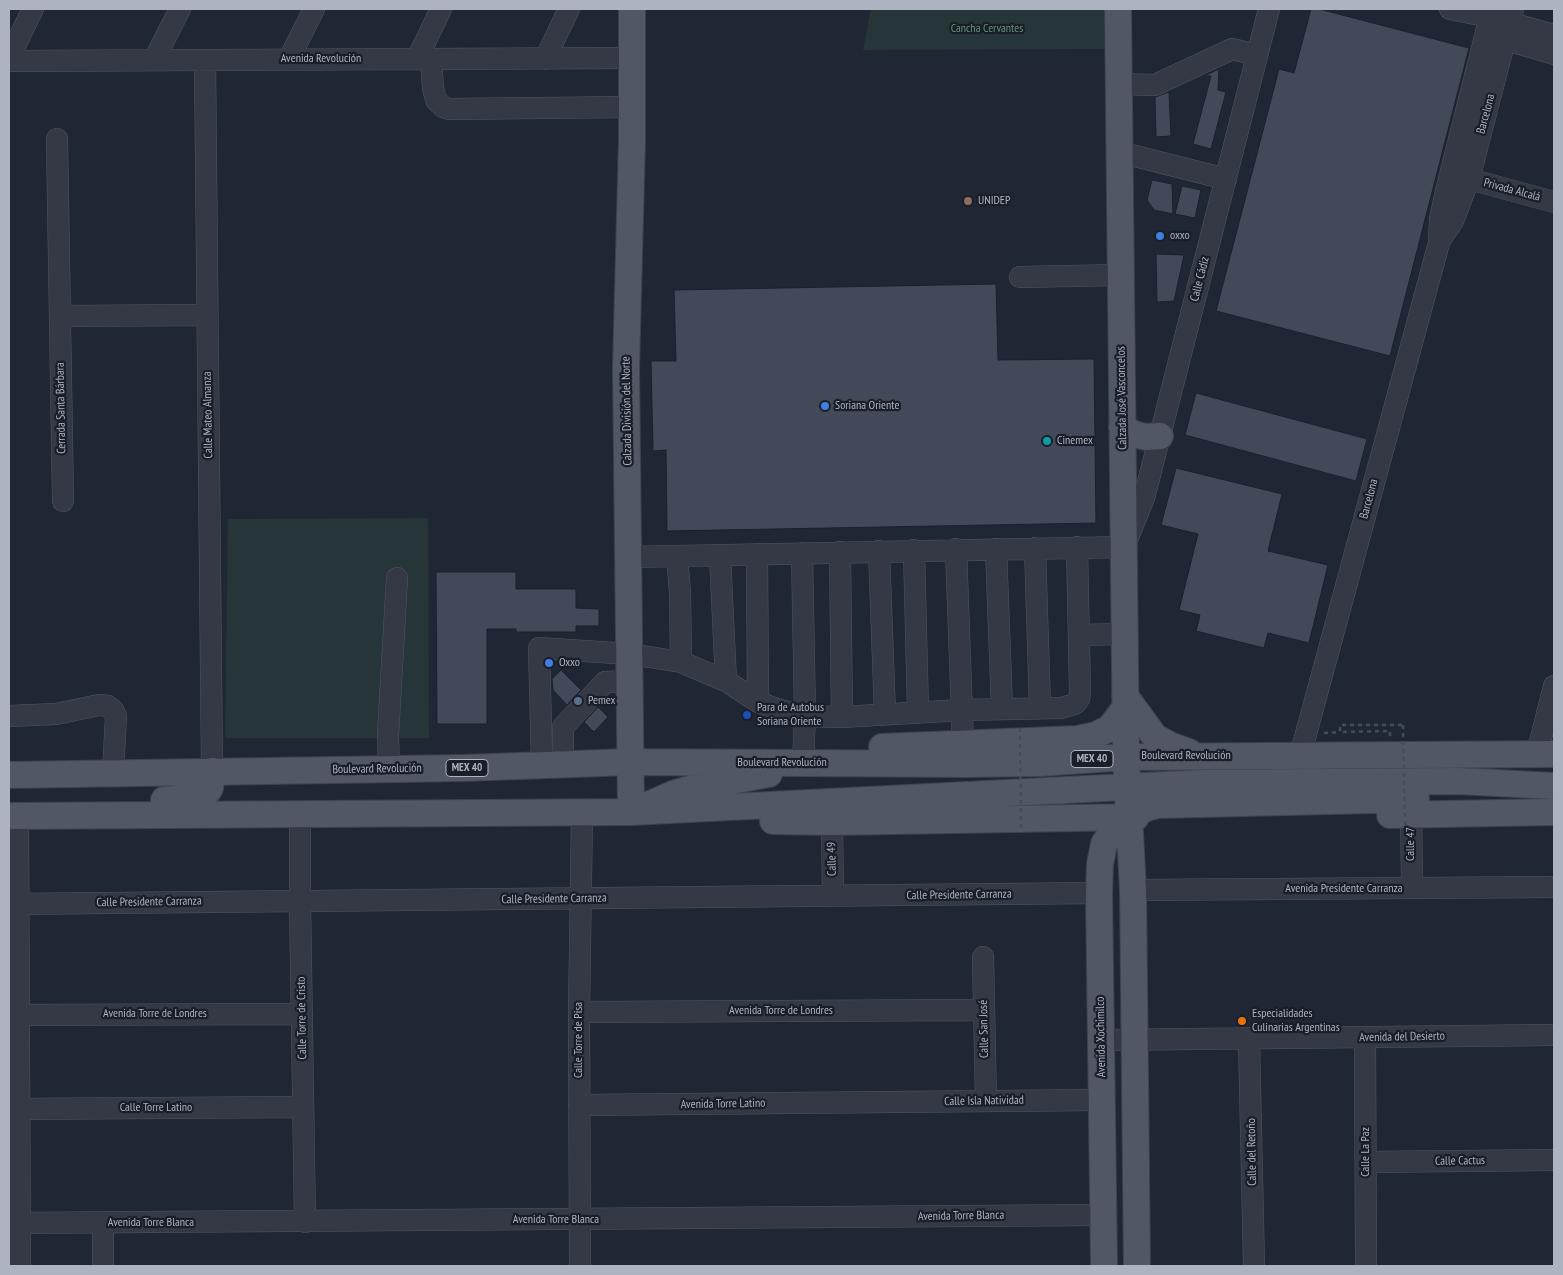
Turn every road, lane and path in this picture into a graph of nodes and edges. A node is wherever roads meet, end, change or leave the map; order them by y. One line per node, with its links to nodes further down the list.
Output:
1 (33, 9): 15 (street)
2 (180, 9): 19 (street)
3 (314, 9): 16 (street)
4 (441, 9): 17 (street)
5 (569, 9): 18 (street)
6 (632, 9): 14 (main road, Calzada División del Norte)
7 (1118, 9): 21 (main road, Calzada José Vasconcelos)
8 (1269, 9): 13 (street, Calle Cádiz)
9 (1450, 9): 10 (street)
10 (1499, 22): 11 (street); 12 (street); 26 (street, Barcelona); 28 (street, Barcelona)
11 (1554, 35)
12 (1554, 54)
13 (1258, 55): 21 (street); 25 (street, Calle Cádiz)
14 (632, 58): 18 (street, Avenida Revolución); 22 (main road, Calzada División del Norte)
15 (9, 59): 19 (street, Avenida Revolución)
16 (289, 59): 17 (street, Avenida Revolución); 20 (street, Avenida Revolución)
17 (424, 59): 18 (street, Avenida Revolución); 22 (street)
18 (545, 59)
19 (154, 60): 20 (street, Avenida Revolución)
20 (205, 60): 31 (street, Calle Mateo Almanza)
21 (1118, 84): 24 (main road, Calzada José Vasconcelos)
22 (632, 107): 48 (main road, Calzada División del Norte)
23 (57, 139): 32 (street, Cerrada Santa Bárbara)
24 (1119, 152): 25 (street); 29 (main road, Calzada José Vasconcelos)
25 (1226, 179): 34 (street, Calle Cádiz)
26 (1469, 179): 27 (street, Privada Alcalá); 28 (street, Barcelona)
27 (1554, 202)
28 (1439, 243): 72 (street, Barcelona)
29 (1121, 275): 30 (street); 33 (main road, Calzada José Vasconcelos)
30 (1020, 277)
31 (207, 315): 32 (street); 78 (street, Calle Mateo Almanza)
32 (60, 316): 35 (street, Cerrada Santa Bárbara)
33 (1122, 427): 34 (main road); 37 (main road, Calzada José Vasconcelos)
34 (1160, 436): 37 (street, Calle Cádiz)
35 (63, 501)
36 (1077, 547): 37 (street); 39 (street); 50 (street)
37 (1124, 547): 51 (main road, Calzada José Vasconcelos)
38 (996, 548): 39 (street); 41 (street); 59 (street)
39 (1035, 548): 60 (street)
40 (914, 550): 41 (street); 42 (street); 62 (street)
41 (956, 550): 61 (street)
42 (879, 551): 43 (street); 63 (street)
43 (840, 552): 44 (street); 66 (street)
44 (802, 553): 45 (street); 65 (street)
45 (757, 554): 46 (street); 57 (street)
46 (720, 555): 47 (street); 54 (street)
47 (677, 556): 48 (street); 53 (street)
48 (629, 557): 52 (main road, Calzada División del Norte)
49 (396, 578): 77 (street)
50 (1079, 634): 51 (street); 60 (street)
51 (1124, 634): 58 (main road, Calzada José Vasconcelos)
52 (630, 654): 53 (street); 55 (main road, Calzada División del Norte); 76 (street)
53 (681, 662): 54 (street)
54 (726, 681): 57 (street)
55 (630, 682): 74 (main road, Calzada División del Norte); 76 (street)
56 (1554, 686): 70 (street)
57 (758, 702): 65 (street)
58 (1125, 702): 69 (main road); 71 (main road); 73 (main road, Calzada José Vasconcelos)
59 (1002, 708): 60 (street); 61 (street)
60 (1040, 708)
61 (962, 710): 62 (street); 69 (street)
62 (918, 712): 63 (street)
63 (885, 714): 66 (street)
64 (9, 716): 79 (street)
65 (805, 716): 66 (street); 75 (street)
66 (842, 717)
67 (1020, 728): 93 (path, bridge)
68 (1390, 731): 87 (path, bridge)
69 (963, 743): 75 (main road)
70 (1545, 754): 72 (main road, Boulevard Revolución / MEX 40)
71 (1201, 756): 72 (main road, Boulevard Revolución / MEX 40); 73 (main road, Boulevard Revolución / MEX 40)
72 (1300, 756)
73 (1126, 757): 75 (main road, Boulevard Revolución / MEX 40); 82 (main road, Calzada José Vasconcelos)
74 (630, 762): 75 (main road, Boulevard Revolución / MEX 40); 76 (main road, Boulevard Revolución / MEX 40); 84 (main road, Calzada División del Norte)
75 (803, 763): 84 (main road)
76 (552, 765): 77 (main road, Boulevard Revolución / MEX 40)
77 (389, 769): 78 (main road, Boulevard Revolución / MEX 40)
78 (212, 771): 79 (main road, Boulevard Revolución / MEX 40); 89 (main road)
79 (113, 773): 80 (main road, Boulevard Revolución / MEX 40)
80 (9, 775)
81 (1553, 785): 82 (main road); 87 (main road)
82 (1126, 787): 83 (main road); 91 (main road)
83 (695, 809): 84 (main road); 92 (main road)
84 (631, 812): 86 (main road)
85 (1554, 812): 87 (main road)
86 (582, 813): 88 (main road); 99 (street, Calle Torre de Pisa)
87 (1409, 813): 91 (main road); 95 (street, Calle 47)
88 (300, 814): 89 (main road); 100 (street, Calle Torre de Cristo)
89 (103, 815): 90 (main road)
90 (14, 816): 101 (street)
91 (1128, 817): 92 (main road); 96 (main road); 97 (main road, Avenida Xochimilco)
92 (832, 822): 98 (street, Calle 49)
93 (1021, 831)
94 (1554, 887): 95 (street, Avenida Presidente Carranza)
95 (1412, 888): 96 (street, Avenida Presidente Carranza)
96 (1134, 890): 111 (main road)
97 (1098, 894): 98 (street, Calle Presidente Carranza); 110 (main road, Avenida Xochimilco)
98 (833, 896): 99 (street, Calle Presidente Carranza)
99 (581, 898): 100 (street, Calle Presidente Carranza); 104 (street, Calle Torre de Pisa)
100 (300, 901): 101 (street, Calle Presidente Carranza); 105 (street, Calle Torre de Cristo)
101 (14, 904): 106 (street)
102 (983, 957): 103 (street, Calle San José)
103 (984, 1010): 104 (street, Avenida Torre de Londres); 113 (street, Calle San José)
104 (579, 1012): 115 (street, Calle Torre de Pisa)
105 (302, 1014): 106 (street, Avenida Torre de Londres); 116 (street, Calle Torre de Cristo)
106 (14, 1015): 117 (street)
107 (1554, 1035): 108 (street, Avenida del Desierto)
108 (1366, 1038): 109 (street, Avenida del Desierto); 119 (street, Calle La Paz)
109 (1249, 1039): 111 (street, Avenida del Desierto); 130 (street, Calle del Retoño)
110 (1101, 1040): 111 (street, Avenida del Desierto); 112 (main road, Avenida Xochimilco)
111 (1135, 1040): 129 (main road)
112 (1102, 1100): 113 (street, Calle Isla Natividad); 120 (main road, Avenida Xochimilco)
113 (986, 1101): 114 (street, Calle Isla Natividad)
114 (866, 1102): 115 (street, Avenida Torre Latino)
115 (579, 1105): 121 (street, Calle Torre de Pisa)
116 (303, 1107): 117 (street, Calle Torre Latino); 122 (street, Calle Torre de Cristo)
117 (14, 1109): 123 (street)
118 (1554, 1160): 119 (street, Calle Cactus)
119 (1366, 1162): 131 (street, Calle La Paz)
120 (1103, 1215): 121 (street, Avenida Torre Blanca); 128 (main road, Avenida Xochimilco)
121 (580, 1220): 122 (street, Avenida Torre Blanca); 127 (street, Calle Torre de Pisa)
122 (305, 1222): 124 (street, Avenida Torre Blanca)
123 (14, 1223): 124 (street, Avenida Torre Blanca); 125 (street)
124 (103, 1223): 126 (street)
125 (20, 1266)
126 (102, 1266)
127 (580, 1266)
128 (1104, 1266)
129 (1137, 1266)
130 (1254, 1266)
131 (1366, 1266)

